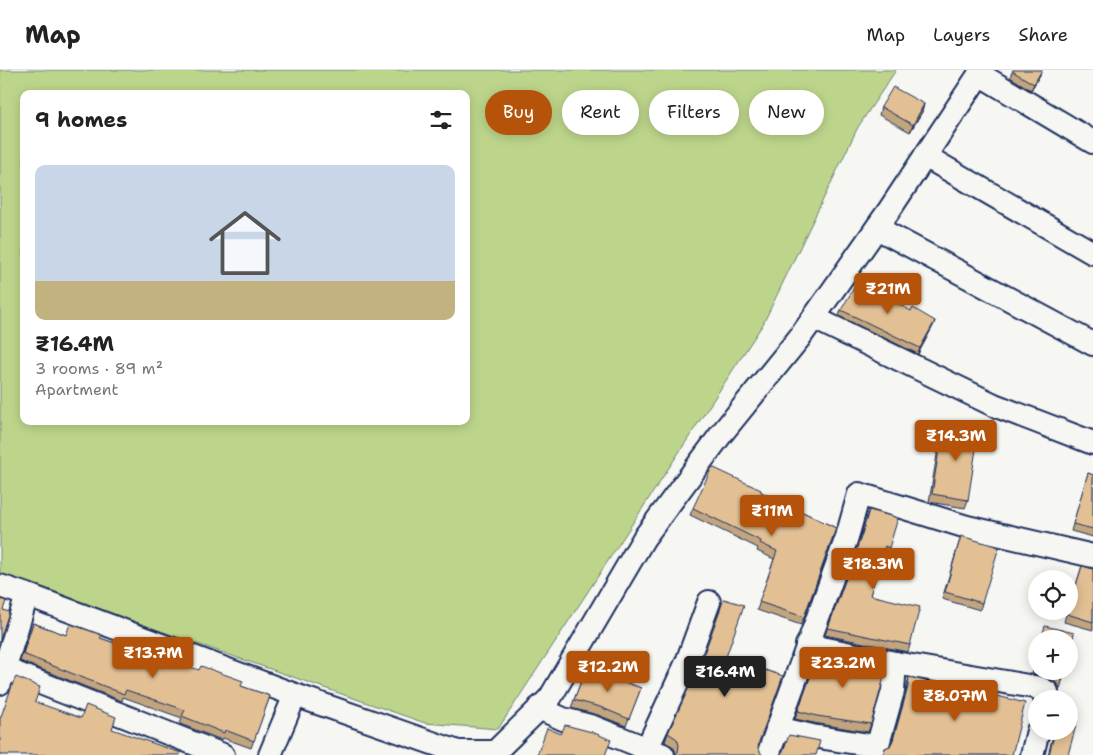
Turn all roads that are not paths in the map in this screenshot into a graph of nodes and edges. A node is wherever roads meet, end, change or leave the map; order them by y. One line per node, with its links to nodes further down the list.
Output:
1 (981, 72): 2 (street); 3 (street)
2 (1093, 142)
3 (925, 156): 4 (street); 5 (street)
4 (876, 228): 6 (street); 7 (street)
5 (1093, 253)
6 (814, 318): 8 (street); 18 (street)
7 (1093, 344)
8 (1093, 443)
9 (1093, 556): 13 (street)
10 (0, 586): 11 (street)
11 (27, 595): 15 (street); 17 (street)
12 (709, 602): 21 (street)
13 (807, 645): 14 (street); 19 (street)
14 (895, 663): 16 (street); 19 (street)
15 (2, 676): 22 (street)
16 (1044, 690)
17 (295, 695): 18 (street); 23 (street)
18 (539, 708): 21 (street)
19 (777, 728): 24 (street)
20 (1036, 740): 25 (street)
21 (652, 753)
22 (223, 755)
23 (270, 755)
24 (768, 755)
25 (1032, 755)

